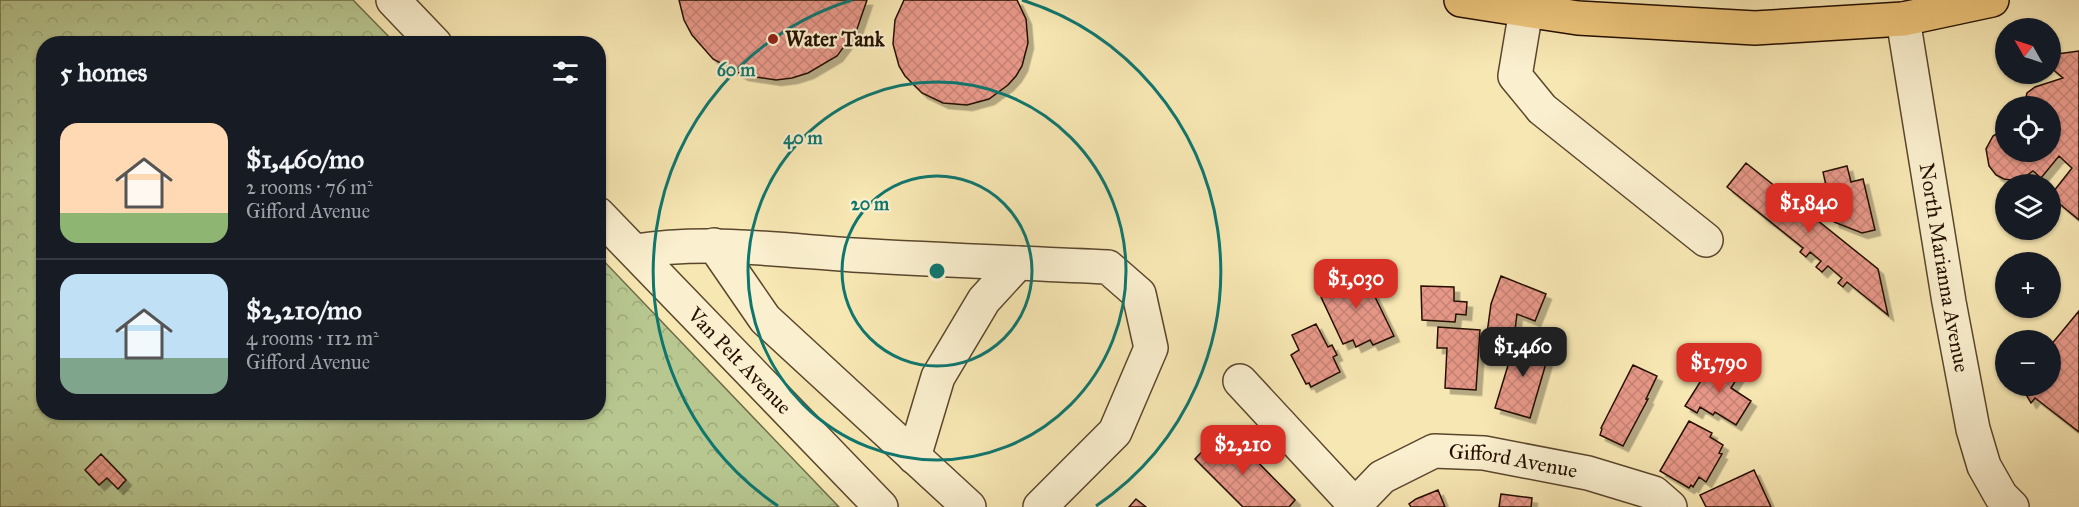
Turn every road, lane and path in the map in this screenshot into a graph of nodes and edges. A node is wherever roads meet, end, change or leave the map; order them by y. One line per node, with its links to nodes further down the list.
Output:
1 (393, 0): 6 (street)
2 (1461, 0): 4 (main road)
3 (1992, 0): 5 (main road)
4 (1526, 10): 5 (main road); 8 (street)
5 (1903, 19): 19 (street, North Marianna Avenue)
6 (427, 36)
7 (606, 222): 10 (street, Van Pelt Avenue)
8 (1706, 240)
9 (714, 244): 10 (street); 11 (street); 13 (street)
10 (634, 251): 15 (street, Van Pelt Avenue)
11 (1018, 263): 13 (street); 17 (street)
12 (1240, 381): 14 (street, Gifford Avenue)
13 (914, 457): 16 (street)
14 (1354, 506): 18 (street, Gifford Avenue)
15 (881, 507)
16 (969, 507)
17 (1040, 507)
18 (1670, 507)
19 (2012, 507)

